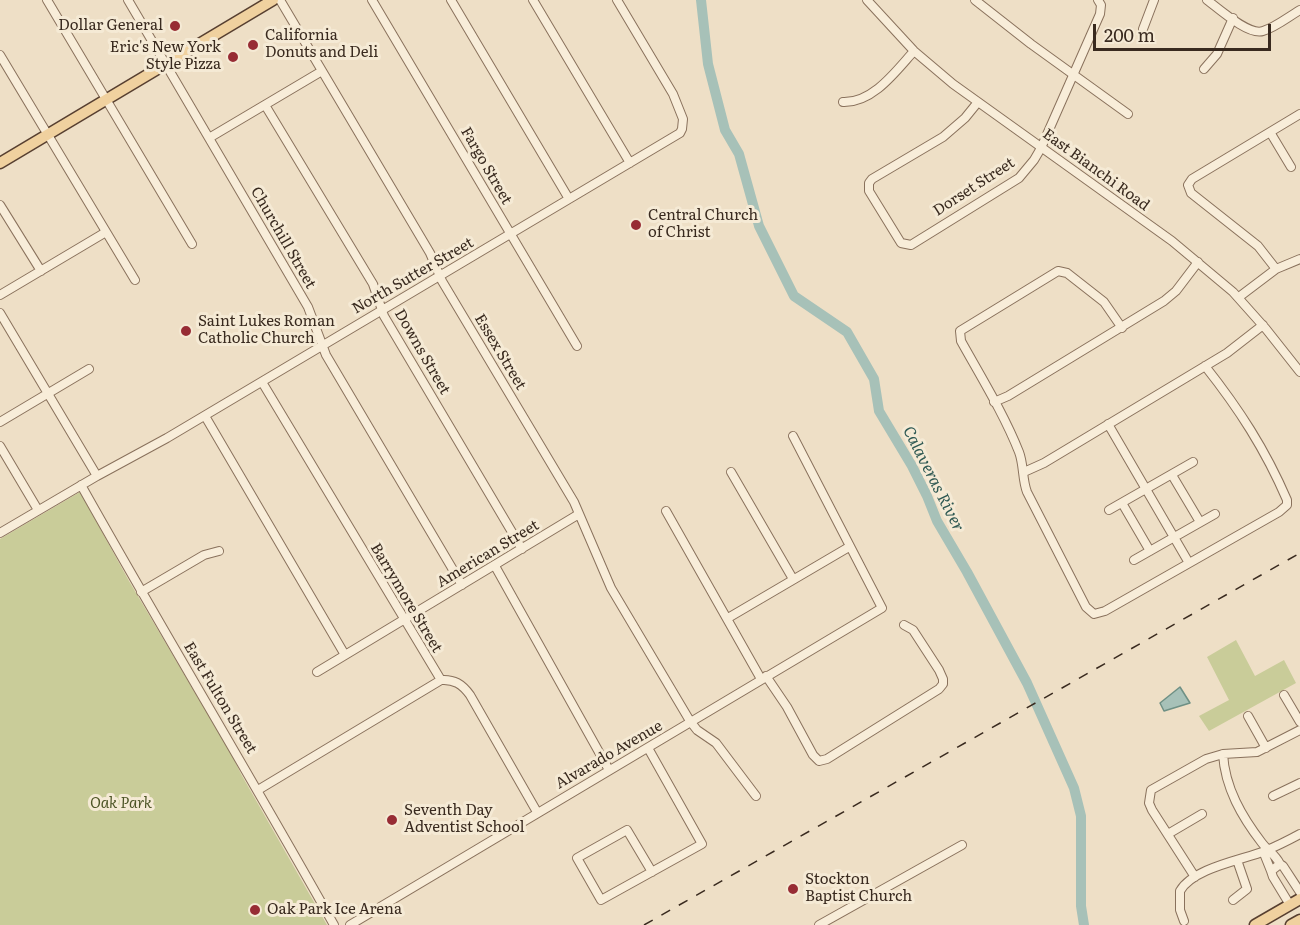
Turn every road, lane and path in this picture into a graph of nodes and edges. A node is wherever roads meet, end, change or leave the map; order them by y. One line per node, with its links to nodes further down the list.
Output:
1 (47, 0): 23 (street)
2 (129, 0): 19 (street, Churchill Street)
3 (273, 0): 19 (main road)
4 (280, 0): 21 (street, Essex Street)
5 (372, 0): 39 (street, Fargo Street)
6 (451, 0): 36 (street)
7 (533, 0): 34 (street)
8 (617, 0): 34 (street, North Sutter Street)
9 (867, 0): 17 (street, East Bianchi Road)
10 (975, 0): 22 (street)
11 (1154, 0): 16 (street)
12 (1207, 0): 15 (street)
13 (1099, 3): 22 (street, Dorset Street)
14 (1300, 10): 15 (street)
15 (1233, 18): 20 (street)
16 (1143, 29)
17 (914, 51): 24 (street); 25 (street, East Bianchi Road)
18 (0, 55): 30 (street)
19 (165, 64): 23 (main road); 31 (street, Churchill Street)
20 (1204, 69)
21 (322, 71): 26 (street); 45 (street, Essex Street)
22 (1073, 74): 27 (street); 32 (street, Dorset Street)
23 (106, 100): 30 (main road); 40 (street)
24 (843, 102)
25 (978, 102): 32 (street, East Bianchi Road); 32 (street, Dorset Street)
26 (265, 105): 31 (street); 49 (street, Downs Street)
27 (1128, 114)
28 (1300, 114): 29 (street)
29 (1270, 132): 35 (street); 43 (street)
30 (48, 134): 33 (main road); 38 (street)
31 (209, 138): 53 (street, Churchill Street)
32 (1041, 148): 42 (street, East Bianchi Road)
33 (0, 163)
34 (630, 164): 36 (street, North Sutter Street)
35 (1292, 167)
36 (569, 199): 39 (street, North Sutter Street)
37 (0, 205): 44 (street)
38 (106, 232): 44 (street); 46 (street)
39 (510, 236): 45 (street, North Sutter Street); 54 (street, Fargo Street)
40 (192, 244)
41 (1300, 258): 43 (street)
42 (1198, 262): 48 (street, East Bianchi Road); 52 (street)
43 (1276, 269): 48 (street)
44 (41, 271): 47 (street)
45 (439, 276): 49 (street, North Sutter Street); 77 (street, Essex Street)
46 (135, 280)
47 (0, 296)
48 (1239, 297): 51 (street, East Bianchi Road)
49 (382, 310): 53 (street, North Sutter Street); 83 (street, Downs Street)
50 (0, 313): 59 (street)
51 (1263, 325): 55 (street); 57 (street, East Bianchi Road)
52 (1122, 328): 60 (street); 60 (street)
53 (322, 345): 58 (street, North Sutter Street); 90 (street, Churchill Street)
54 (577, 346)
55 (1205, 366): 63 (street); 87 (street)
56 (89, 369): 59 (street)
57 (1300, 372)
58 (262, 382): 61 (street, North Sutter Street); 93 (street, Barrymore Street)
59 (49, 393): 62 (street); 70 (street)
60 (994, 402): 68 (street)
61 (205, 416): 70 (street, North Sutter Street); 95 (street)
62 (0, 422)
63 (1108, 424): 68 (street); 72 (street)
64 (793, 436): 82 (street)
65 (0, 446): 74 (street)
66 (1193, 462): 69 (street)
67 (731, 472): 89 (street)
68 (1024, 472): 87 (street)
69 (1172, 475): 72 (street); 79 (street)
70 (97, 476): 71 (street, North Sutter Street)
71 (81, 485): 74 (street, North Sutter Street); 91 (street, East Fulton Street)
72 (1147, 490): 73 (street); 81 (street)
73 (1122, 503): 75 (street); 85 (street)
74 (38, 510): 80 (street, North Sutter Street)
75 (1109, 510)
76 (666, 511): 92 (street)
77 (579, 514): 83 (street, American Street); 102 (street, Essex Street)
78 (1215, 514): 79 (street)
79 (1200, 522): 81 (street)
80 (0, 533)
81 (1174, 537): 85 (street); 87 (street)
82 (849, 547): 89 (street); 97 (street, Alvarado Avenue)
83 (522, 549): 88 (street, American Street)
84 (219, 551): 91 (street)
85 (1150, 551): 86 (street)
86 (1134, 560)
87 (1188, 563)
88 (495, 566): 90 (street, American Street); 108 (street)
89 (792, 579): 92 (street)
90 (462, 585): 93 (street, American Street)
91 (141, 592): 110 (street, East Fulton Street)
92 (728, 618): 97 (street)
93 (404, 620): 95 (street, American Street); 98 (street, Barrymore Street)
94 (904, 625): 97 (street)
95 (345, 655): 96 (street, American Street)
96 (317, 672)
97 (764, 677): 102 (street, Alvarado Avenue)
98 (441, 680): 110 (street); 113 (street)
99 (1284, 695): 100 (street)
100 (1296, 706): 103 (street)
101 (1248, 716): 106 (street)
102 (690, 722): 105 (street, Alvarado Avenue); 111 (street, Essex Street)
103 (1300, 722)
104 (1300, 730): 106 (street)
105 (648, 748): 108 (street, Alvarado Avenue); 122 (street)
106 (1266, 748): 107 (street)
107 (1223, 754): 115 (street); 118 (street)
108 (609, 770): 113 (street, Alvarado Avenue)
109 (1300, 783): 112 (street)
110 (258, 790): 130 (street, East Fulton Street)
111 (756, 796)
112 (1273, 796)
113 (537, 812): 131 (street, Alvarado Avenue)
114 (1202, 814): 115 (street)
115 (1168, 834): 123 (street)
116 (1300, 834): 118 (street)
117 (962, 845): 132 (street)
118 (1267, 850): 119 (street); 120 (street); 121 (street)
119 (1237, 860): 123 (street); 126 (street)
120 (1280, 864): 121 (street); 124 (street)
121 (1271, 871): 127 (street)
122 (651, 872): 122 (street)
123 (1195, 877): 129 (street)
124 (1300, 892)
125 (1300, 899): 127 (main road)
126 (1233, 900)
127 (1290, 905): 133 (main road)
128 (1300, 920): 134 (main road)
129 (1184, 921)
130 (334, 925)
131 (350, 925)
132 (819, 925)
133 (1256, 925)
134 (1291, 925)

